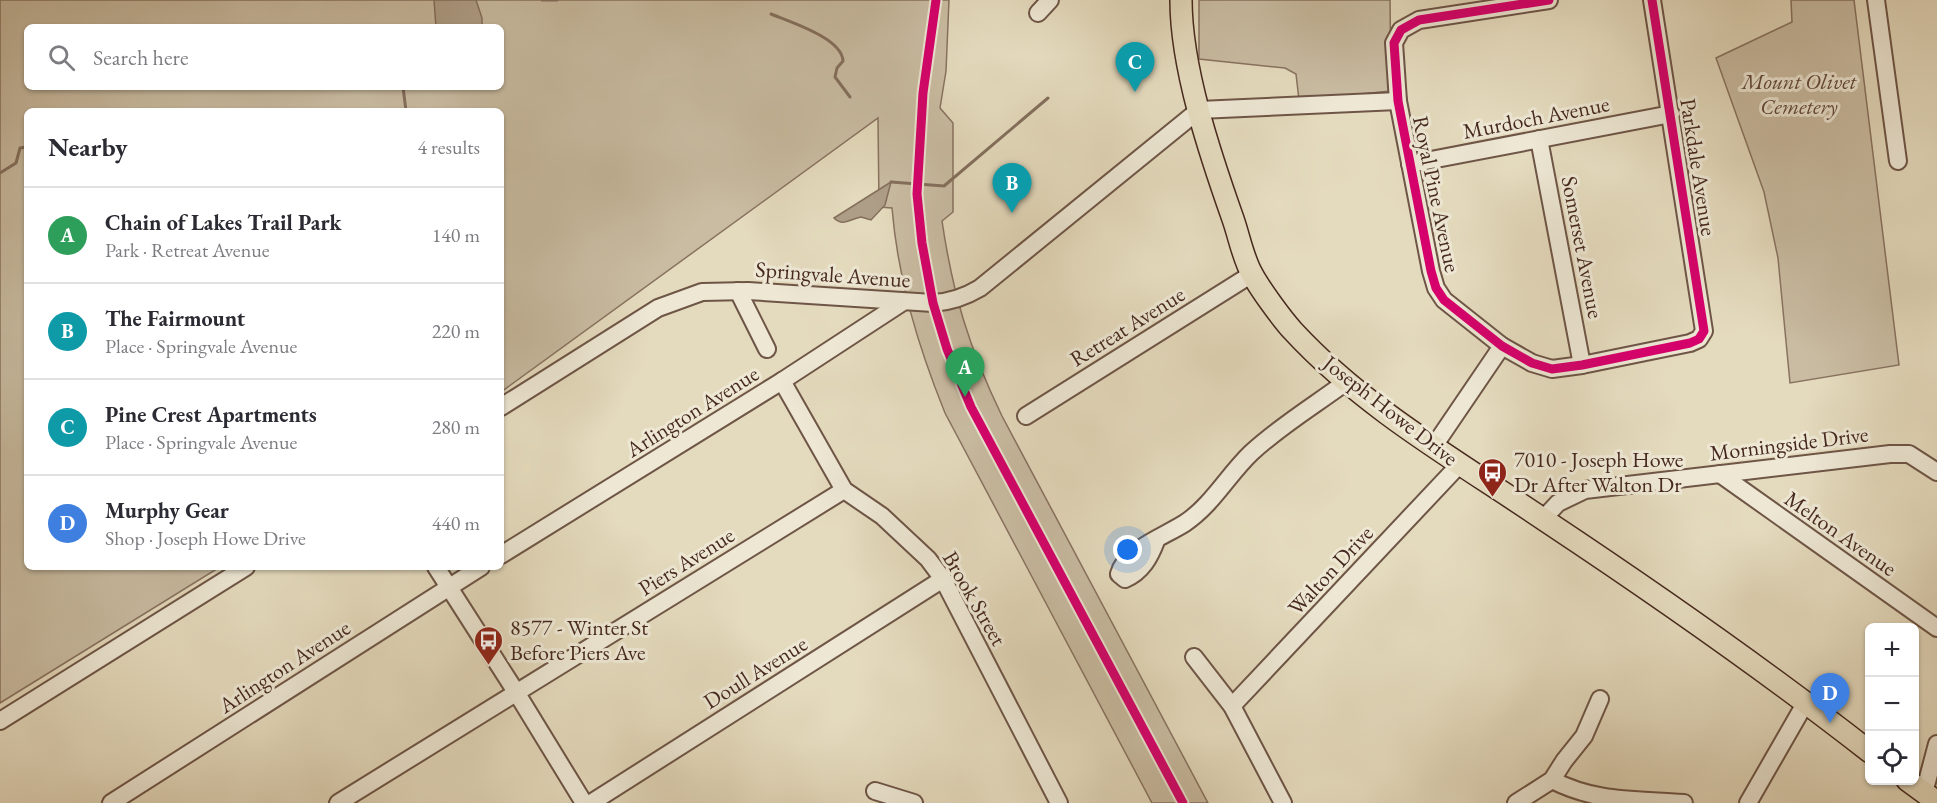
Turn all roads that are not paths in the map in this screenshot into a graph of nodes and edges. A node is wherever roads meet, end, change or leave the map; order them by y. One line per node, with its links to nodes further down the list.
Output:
1 (1050, 0): 6 (street)
2 (1181, 0): 8 (main road, Joseph Howe Drive)
3 (1550, 0): 7 (street, Royal Pine Avenue)
4 (1652, 0): 9 (street, Parkdale Avenue)
5 (1876, 0): 11 (street)
6 (1038, 14)
7 (1398, 101): 8 (street); 12 (street, Royal Pine Avenue)
8 (1199, 110): 13 (main road, Joseph Howe Drive); 15 (street, Springvale Avenue)
9 (1671, 114): 10 (street, Murdoch Avenue); 16 (street, Parkdale Avenue)
10 (1539, 139): 12 (street, Murdoch Avenue); 19 (street, Somerset Avenue)
11 (1898, 160)
12 (1410, 164): 17 (street, Royal Pine Avenue)
13 (1252, 274): 21 (main road, Joseph Howe Drive); 23 (street, Retreat Avenue)
14 (738, 291): 15 (street, Springvale Avenue); 18 (street); 22 (street, Springvale Avenue)
15 (903, 302): 20 (street, Arlington Avenue)
16 (1700, 339): 19 (street, Royal Pine Avenue)
17 (1502, 346): 19 (street, Royal Pine Avenue); 24 (street)
18 (767, 349)
19 (1582, 365)
20 (782, 381): 28 (street, Brook Street); 31 (street, Arlington Avenue)
21 (1346, 382): 24 (main road, Joseph Howe Drive); 30 (street)
22 (504, 405)
23 (1026, 416)
24 (1434, 446): 25 (main road, Joseph Howe Drive)
25 (1460, 464): 29 (main road, Joseph Howe Drive); 42 (street, Walton Drive)
26 (1937, 472): 27 (street, Morningside Drive)
27 (1720, 474): 29 (street, Morningside Drive); 37 (street, Melton Avenue)
28 (844, 490): 35 (street, Brook Street); 39 (street, Piers Avenue)
29 (1543, 519): 41 (main road, Joseph Howe Drive)
30 (1156, 541)
31 (504, 553)
32 (241, 570): 43 (street)
33 (438, 570): 36 (street)
34 (476, 570): 36 (street, Arlington Avenue)
35 (943, 579): 54 (street, Doull Avenue); 56 (street, Brook Street)
36 (448, 588): 39 (street); 51 (street, Arlington Avenue)
37 (1937, 628)
38 (1194, 657): 42 (street)
39 (516, 692): 52 (street, Piers Avenue); 53 (street)
40 (1600, 699): 46 (street)
41 (1806, 702): 45 (main road, Joseph Howe Drive); 60 (street)
42 (1232, 706): 57 (street)
43 (0, 721)
44 (1937, 744): 49 (street)
45 (1865, 749)
46 (1552, 780): 50 (street); 58 (street)
47 (1914, 785): 49 (main road)
48 (875, 791): 55 (street)
49 (1931, 797)
50 (1610, 802): 59 (street)
51 (111, 803)
52 (338, 803)
53 (584, 803)
54 (591, 803)
55 (914, 803)
56 (1059, 803)
57 (1283, 803)
58 (1516, 803)
59 (1684, 803)
60 (1748, 803)

